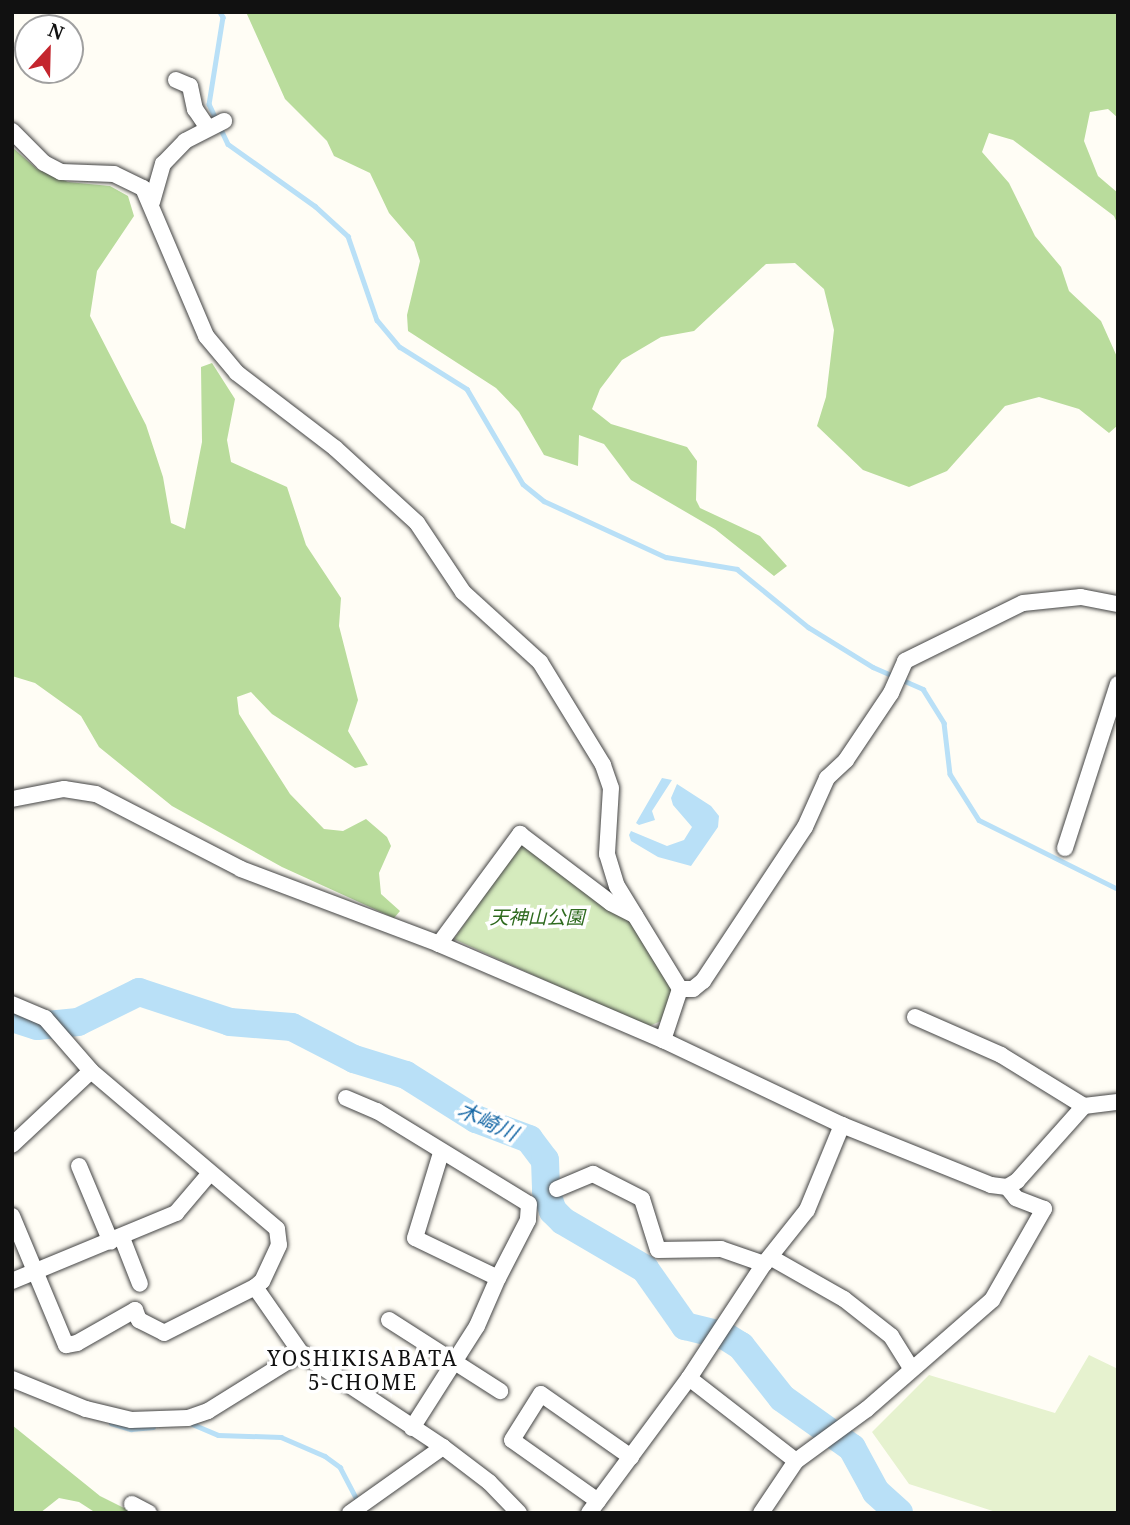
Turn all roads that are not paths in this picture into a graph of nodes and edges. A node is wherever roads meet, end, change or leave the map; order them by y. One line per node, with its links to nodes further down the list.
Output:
1 (176, 80): 3 (street)
2 (224, 121): 3 (street)
3 (208, 128): 5 (street)
4 (12, 131): 5 (street)
5 (152, 202): 10 (street)
6 (1118, 604): 12 (street)
7 (1118, 684): 9 (street)
8 (12, 799): 11 (street)
9 (1065, 848)
10 (635, 915): 11 (street); 12 (street)
11 (439, 944): 15 (street)
12 (680, 989): 15 (street)
13 (12, 1004): 16 (street)
14 (915, 1017): 19 (street)
15 (663, 1040): 20 (street)
16 (91, 1071): 21 (street); 24 (street)
17 (346, 1098): 22 (street)
18 (1118, 1102): 19 (street)
19 (1084, 1106): 25 (street)
20 (842, 1125): 25 (street); 29 (street)
21 (12, 1145)
22 (441, 1153): 31 (street); 31 (street)
23 (79, 1166): 28 (street)
24 (210, 1173): 28 (street); 34 (street)
25 (1007, 1187): 38 (street)
26 (557, 1189): 29 (street)
27 (12, 1216): 30 (street)
28 (116, 1240): 30 (street); 33 (street)
29 (767, 1261): 38 (street); 39 (street)
30 (36, 1272): 32 (street); 34 (street)
31 (498, 1278): 37 (street)
32 (12, 1281)
33 (139, 1284)
34 (255, 1287): 36 (street)
35 (389, 1320): 37 (street)
36 (301, 1353): 40 (street); 42 (street)
37 (455, 1362): 41 (street); 42 (street)
38 (910, 1366): 45 (street)
39 (689, 1378): 44 (street); 45 (street)
40 (12, 1379)
41 (500, 1391)
42 (412, 1428): 43 (street)
43 (443, 1447): 49 (street); 50 (street)
44 (631, 1457): 47 (street); 47 (street)
45 (796, 1461): 51 (street)
46 (132, 1504): 48 (street)
47 (593, 1507)
48 (149, 1513)
49 (350, 1513)
50 (519, 1513)
51 (761, 1513)

